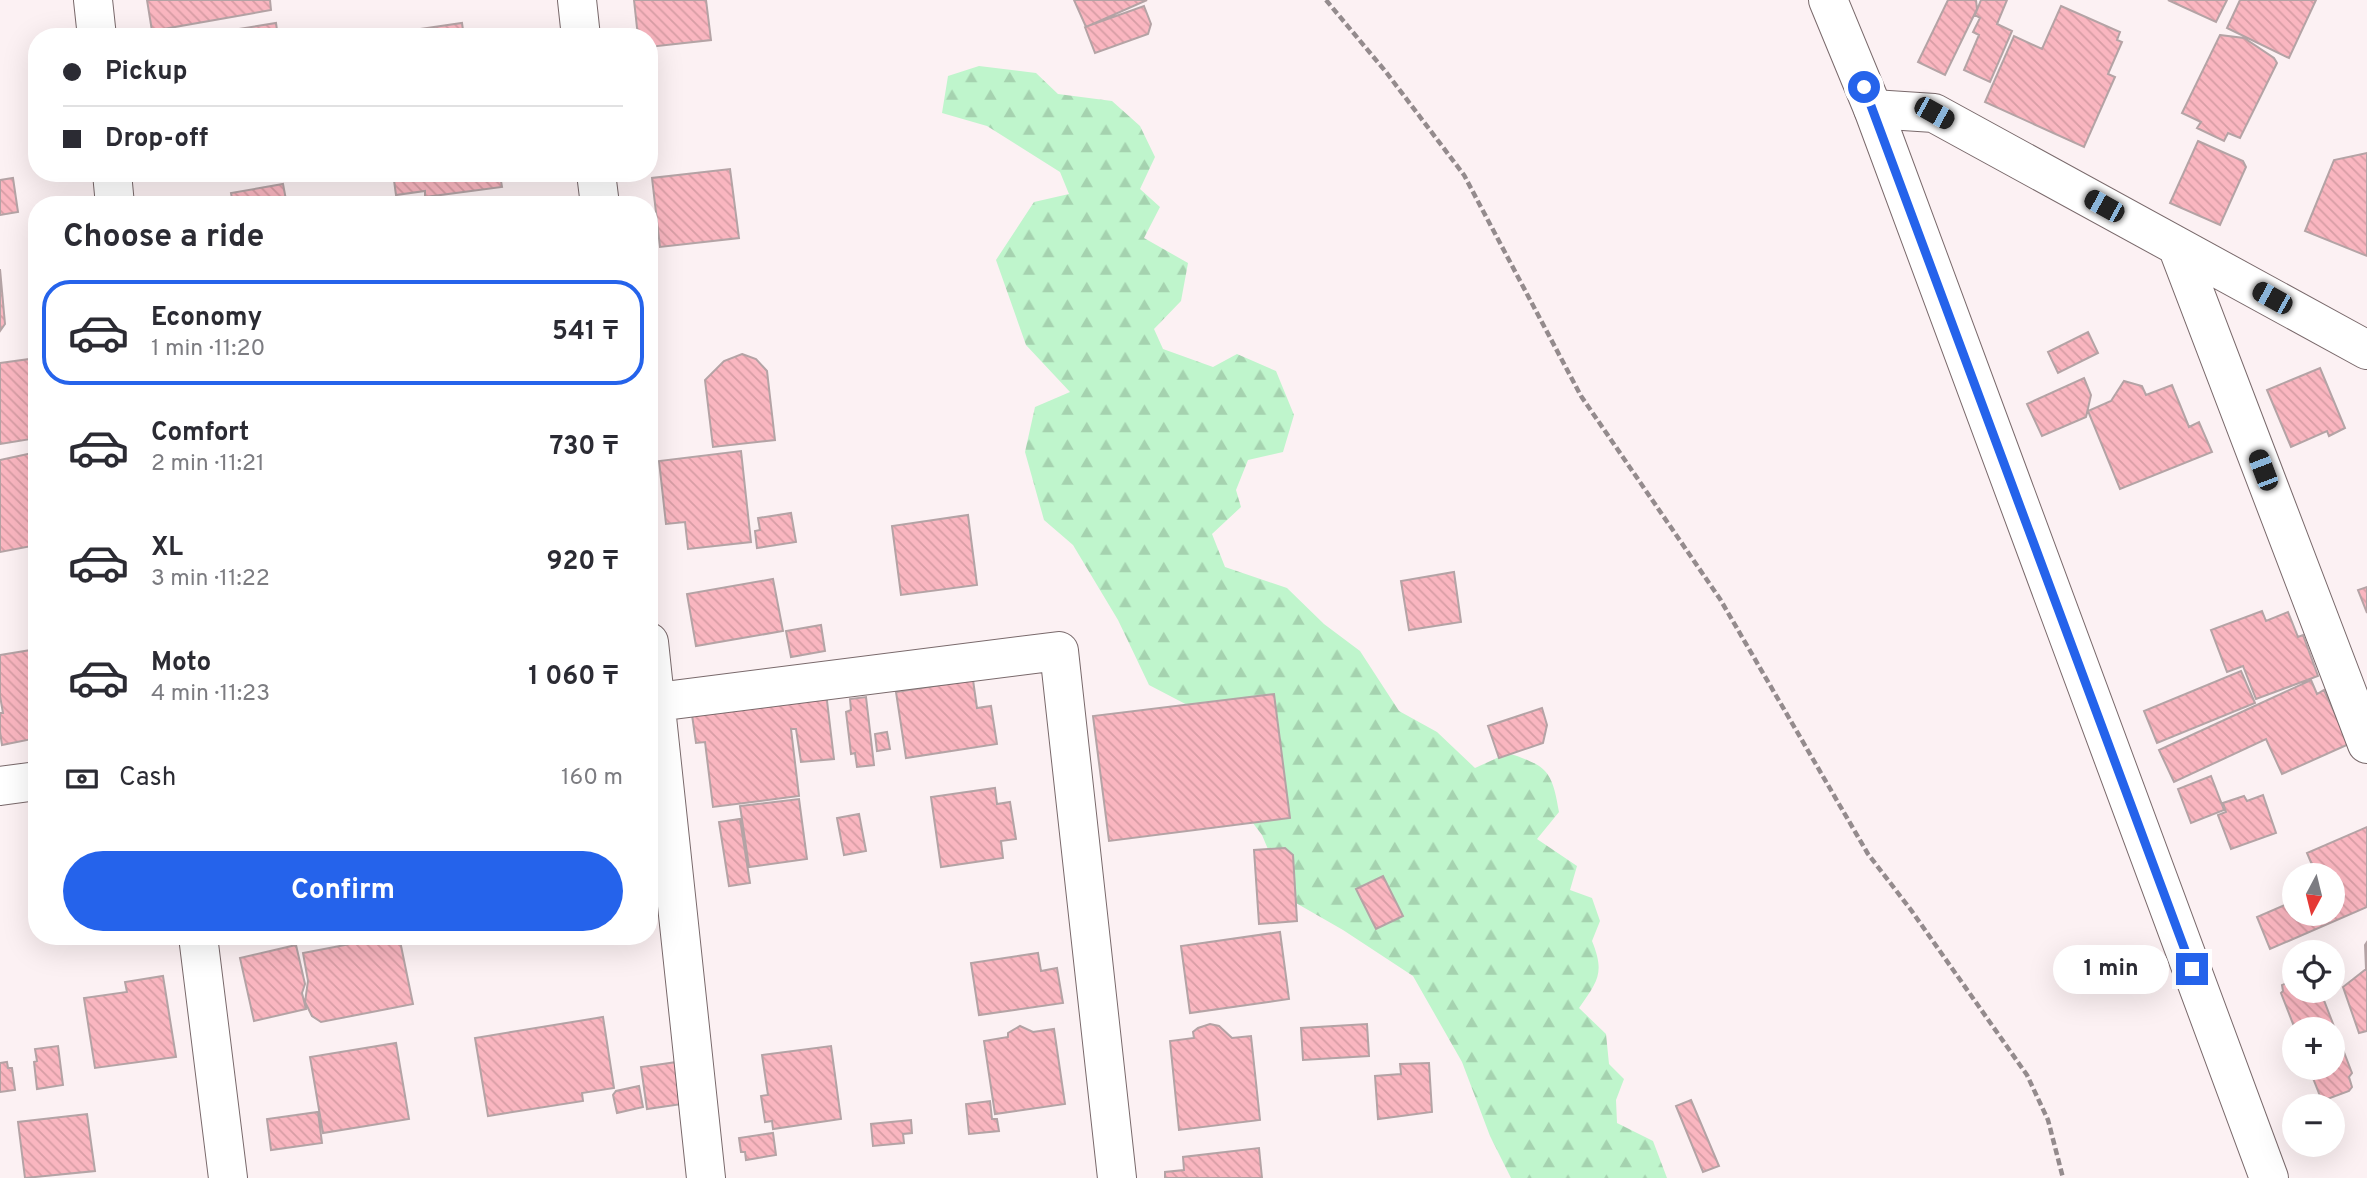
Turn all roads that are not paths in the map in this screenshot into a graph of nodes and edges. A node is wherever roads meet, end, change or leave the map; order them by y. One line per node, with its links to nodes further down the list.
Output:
1 (93, 0): 4 (street)
2 (577, 0): 5 (street)
3 (1828, 0): 6 (street)
4 (96, 28)
5 (580, 28)
6 (1873, 109): 7 (street); 18 (street)
7 (2177, 246): 8 (street); 10 (street)
8 (2367, 350)
9 (658, 702): 17 (street)
10 (2367, 744)
11 (658, 748): 16 (street)
12 (28, 782): 13 (street)
13 (0, 786)
14 (199, 945): 15 (street)
15 (228, 1178)
16 (706, 1178)
17 (1117, 1178)
18 (2269, 1178)

